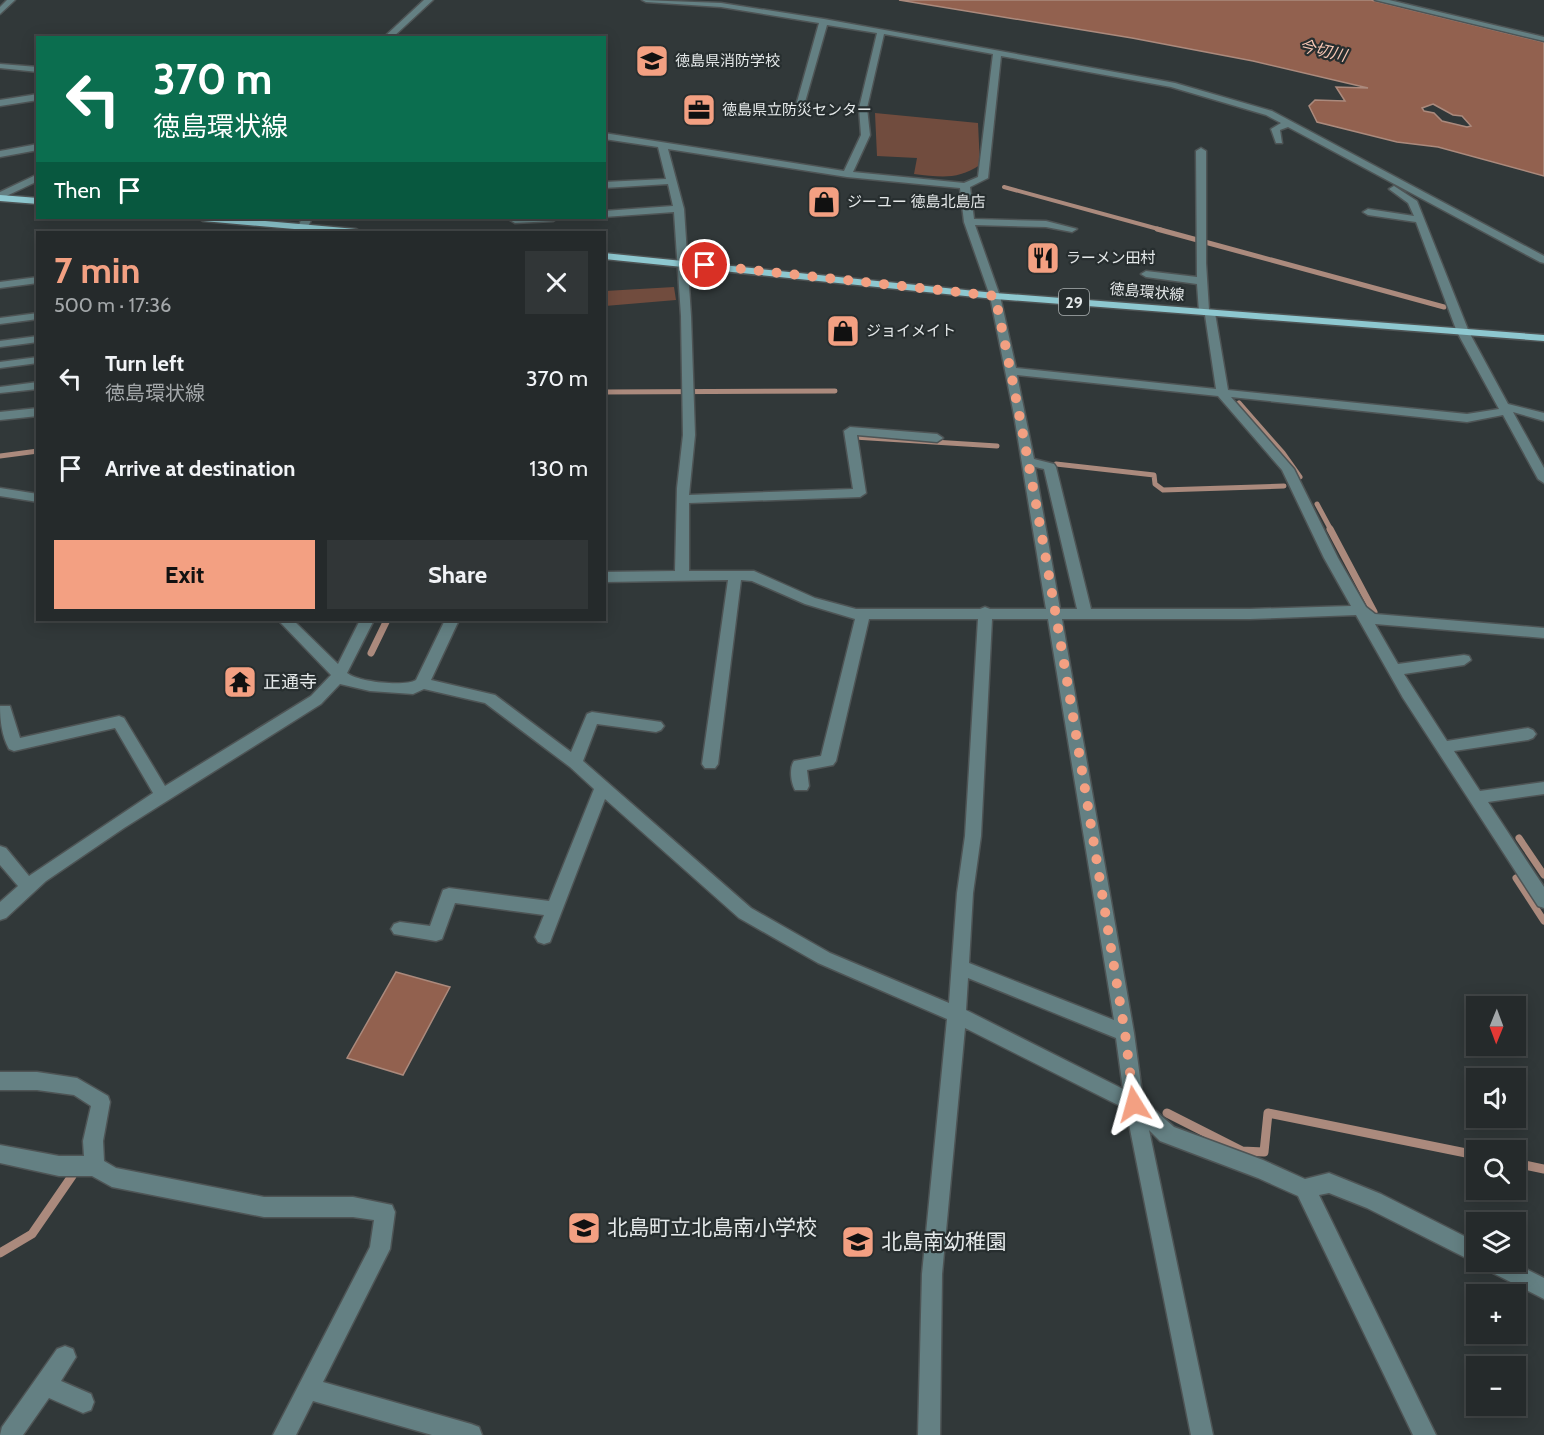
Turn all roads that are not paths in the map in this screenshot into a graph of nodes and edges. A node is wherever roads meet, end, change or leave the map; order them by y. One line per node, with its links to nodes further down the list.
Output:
1 (11, 0): 5 (street)
2 (429, 0): 8 (street)
3 (646, 0): 6 (street)
4 (1379, 0): 9 (street)
5 (0, 12)
6 (824, 21): 7 (street); 15 (street)
7 (881, 31): 10 (street); 24 (street)
8 (389, 36)
9 (1544, 39)
10 (997, 53): 16 (street); 28 (street)
11 (0, 66): 12 (street)
12 (36, 70)
13 (36, 97): 14 (street)
14 (0, 103)
15 (799, 109)
16 (1288, 123): 18 (street); 23 (street)
17 (606, 136): 19 (street)
18 (1279, 141)
19 (662, 144): 24 (street); 26 (street)
20 (36, 147): 22 (street)
21 (1201, 151): 45 (street)
22 (0, 154)
23 (1362, 163): 35 (street); 41 (street)
24 (847, 174): 28 (street)
25 (36, 178): 29 (street)
26 (673, 181): 27 (street); 31 (street)
27 (606, 185)
28 (965, 186): 37 (street)
29 (0, 197): 30 (main road)
30 (36, 201)
31 (679, 209): 33 (street); 42 (street)
32 (1368, 212): 35 (street)
33 (606, 214)
34 (228, 219): 36 (main road)
35 (1420, 220): 51 (street)
36 (305, 222): 39 (main road)
37 (969, 222): 38 (street); 47 (street)
38 (1072, 229)
39 (351, 231)
40 (606, 256): 42 (main road, 徳島環状線 / 29)
41 (1544, 260)
42 (683, 263): 47 (main road, 徳島環状線 / 29); 70 (street)
43 (1146, 274): 45 (street)
44 (36, 280): 46 (street)
45 (1202, 281): 48 (street)
46 (0, 285)
47 (995, 296): 48 (main road, 徳島環状線 / 29); 57 (street)
48 (1207, 313): 51 (main road, 徳島環状線 / 29); 60 (street)
49 (36, 316): 50 (street)
50 (0, 321)
51 (1463, 332): 52 (main road, 徳島環状線 / 29); 61 (street)
52 (1544, 338)
53 (36, 339): 54 (street)
54 (0, 344)
55 (36, 360): 56 (street)
56 (0, 364)
57 (1011, 371): 60 (street); 66 (street)
58 (36, 385): 59 (street)
59 (0, 390)
60 (1222, 393): 61 (street); 74 (street)
61 (1504, 408): 64 (street); 67 (street)
62 (36, 412): 63 (street)
63 (0, 416)
64 (1544, 417)
65 (938, 438): 70 (street)
66 (1028, 461): 76 (street); 77 (street)
67 (1544, 480)
68 (0, 492): 69 (street)
69 (36, 498)
70 (683, 499): 71 (street)
71 (682, 575): 72 (street); 73 (street)
72 (735, 576): 78 (street); 92 (street)
73 (606, 578)
74 (1360, 610): 77 (street); 82 (street); 84 (street)
75 (985, 612): 76 (street); 78 (street); 105 (street)
76 (1054, 613): 77 (street); 107 (street)
77 (1085, 613)
78 (863, 614): 93 (street)
79 (286, 621): 85 (street)
80 (366, 621): 85 (street)
81 (452, 621): 86 (street)
82 (1544, 633)
83 (1464, 660): 84 (street)
84 (1395, 670): 90 (street)
85 (339, 675): 86 (street); 96 (street)
86 (422, 683): 91 (street)
87 (0, 711): 96 (street)
88 (656, 726): 91 (street)
89 (1528, 734): 90 (street)
90 (1443, 747): 97 (street)
91 (575, 763): 94 (street)
92 (710, 764)
93 (801, 786)
94 (602, 787): 101 (street); 106 (street)
95 (1544, 788): 97 (street)
96 (163, 796): 99 (street)
97 (1476, 798): 100 (street)
98 (0, 853): 99 (street)
99 (28, 887): 102 (street)
100 (1544, 901)
101 (555, 909): 103 (street); 104 (street)
102 (0, 913)
103 (400, 929)
104 (544, 937)
105 (960, 967): 106 (street); 107 (street)
106 (956, 1014): 109 (street); 123 (street)
107 (1125, 1033): 109 (street)
108 (0, 1081): 111 (street)
109 (1134, 1104): 112 (street); 124 (street)
110 (0, 1154): 111 (street)
111 (95, 1166): 118 (street)
112 (1305, 1189): 113 (street); 125 (street)
113 (1466, 1248)
114 (1511, 1272): 115 (street)
115 (1544, 1289)
116 (65, 1358): 117 (street)
117 (45, 1385): 119 (street); 120 (street)
118 (310, 1389): 121 (street); 122 (street)
119 (82, 1402)
120 (10, 1435)
121 (284, 1435)
122 (471, 1435)
123 (929, 1435)
124 (1202, 1435)
125 (1425, 1435)

